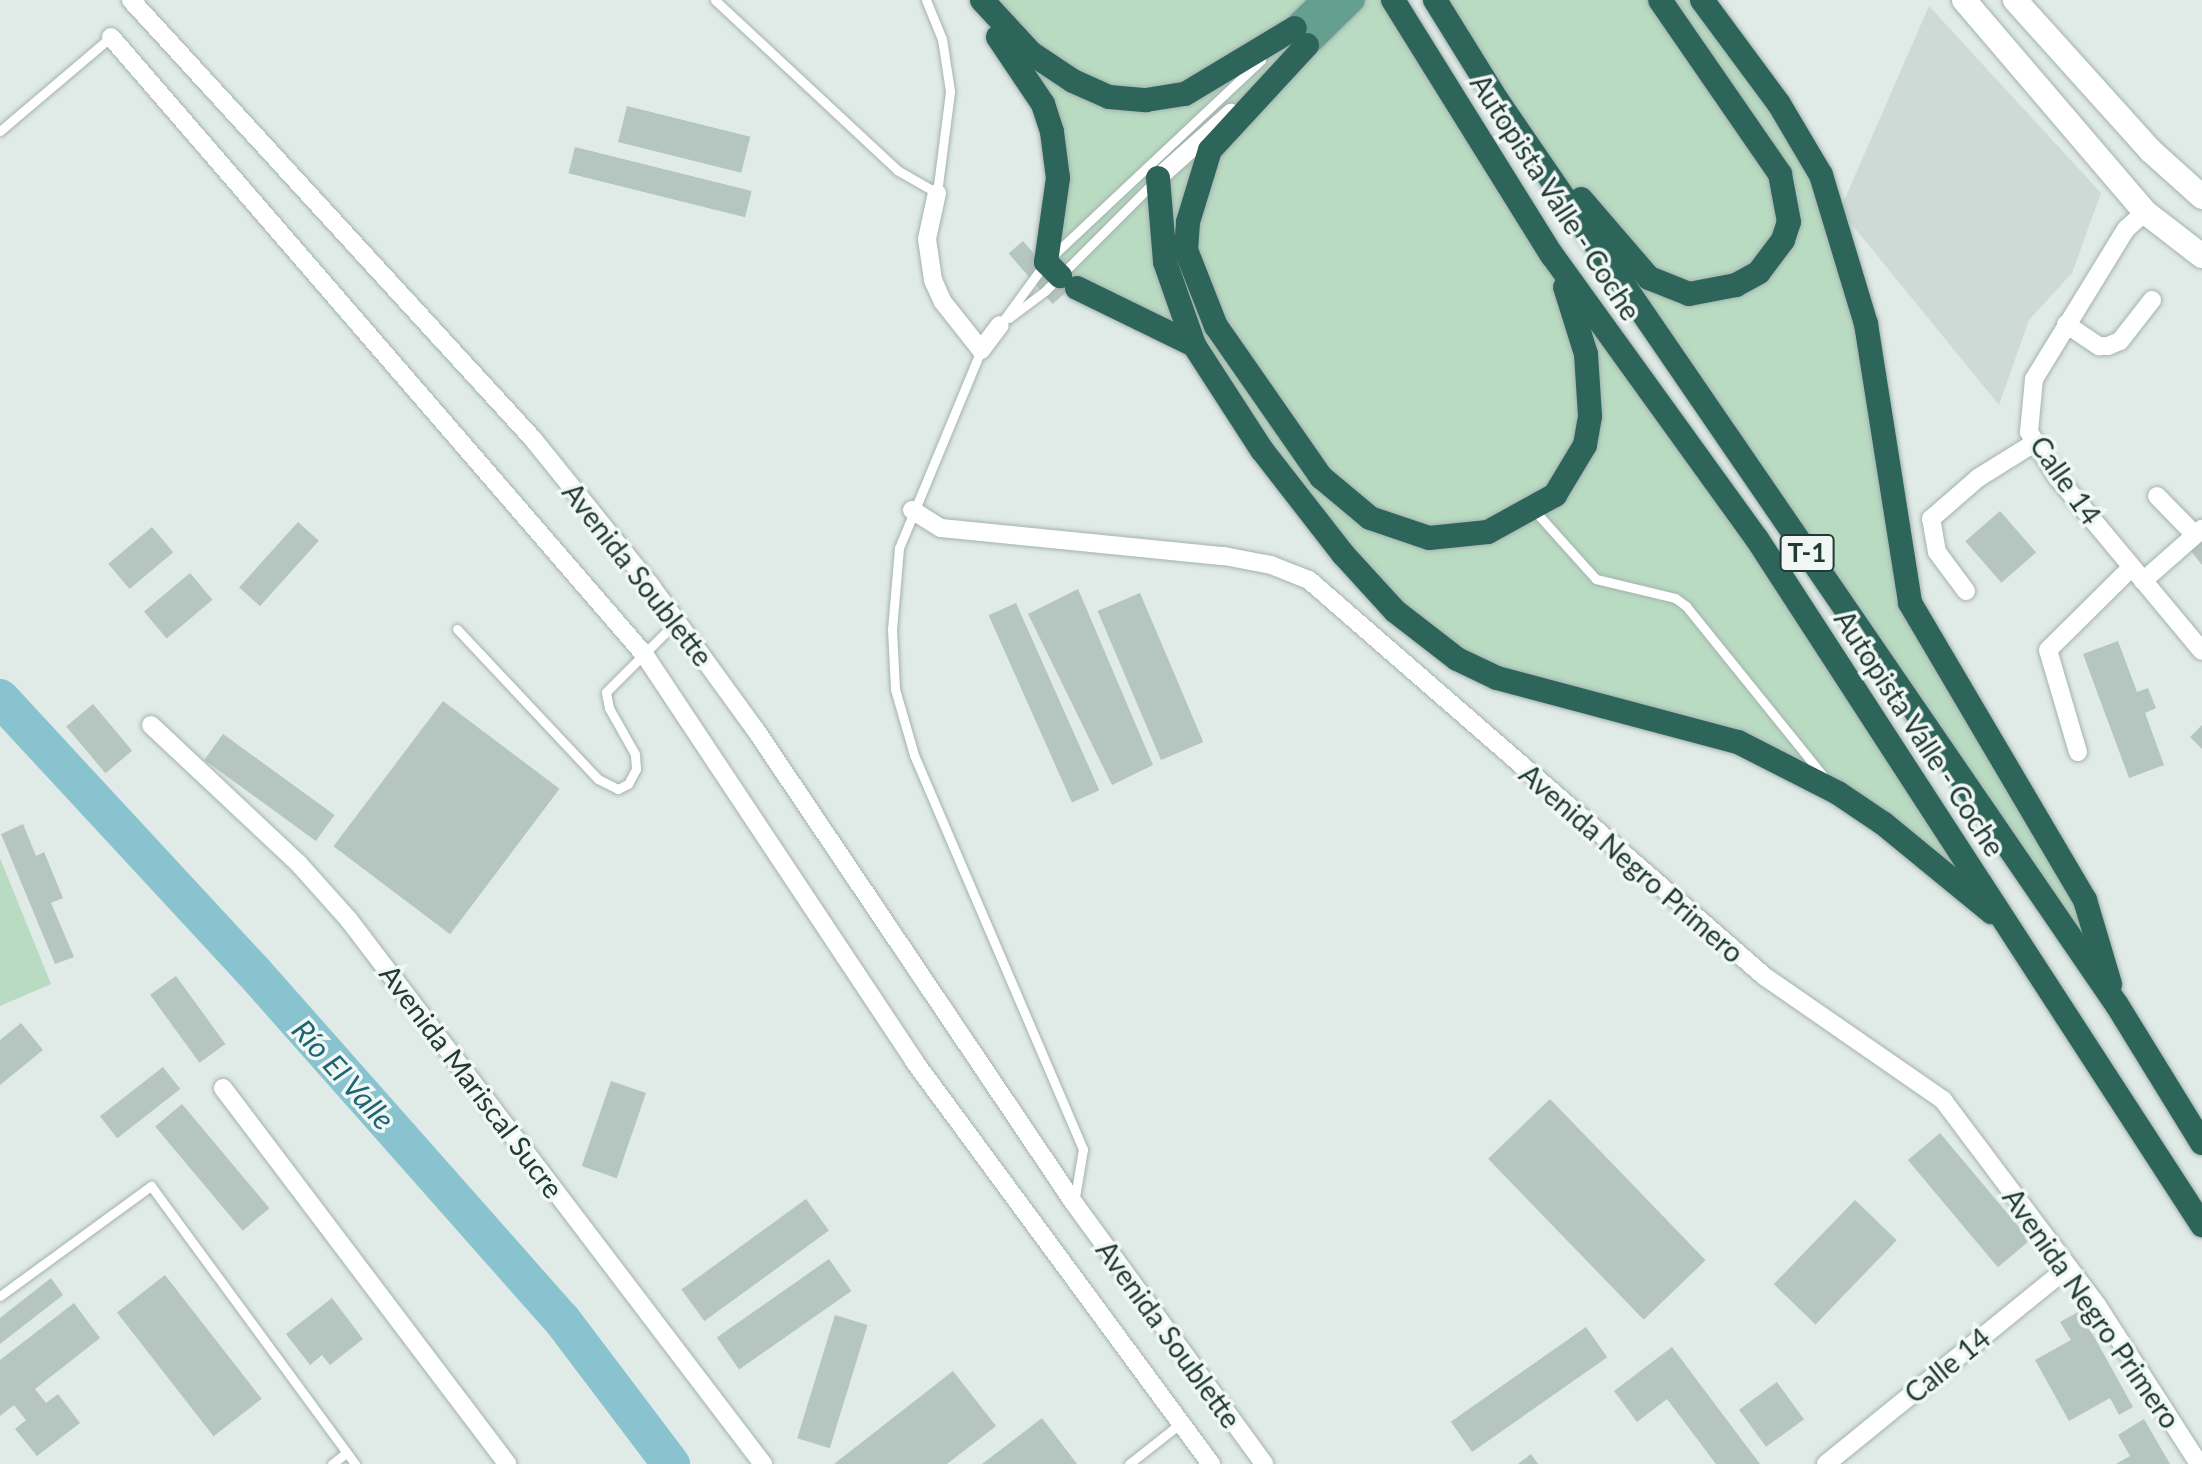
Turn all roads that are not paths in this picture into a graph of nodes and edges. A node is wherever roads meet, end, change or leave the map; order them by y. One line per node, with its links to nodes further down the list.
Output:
1 (131, 0): 37 (street, Avenida Soublette)
2 (715, 0): 19 (lane)
3 (926, 0): 19 (lane)
4 (969, 0): 24 (highway)
5 (982, 0): 14 (highway)
6 (1324, 0): 14 (main road)
7 (1353, 0): 14 (main road)
8 (1393, 0): 22 (highway, Autopista Valle - Coche / T-1)
9 (1435, 0): 16 (highway, Autopista Valle - Coche / T-1)
10 (1660, 0): 16 (highway)
11 (1702, 0): 45 (highway)
12 (1964, 0): 21 (main road)
13 (2015, 0): 20 (main road)
14 (1301, 36): 18 (street); 24 (lane); 33 (highway)
15 (111, 37): 17 (lane); 40 (street)
16 (1497, 100): 45 (highway, Autopista Valle - Coche / T-1)
17 (0, 131)
18 (1158, 178): 24 (lane); 28 (highway)
19 (937, 193): 29 (street)
20 (2202, 197)
21 (2145, 212): 23 (main road); 26 (street, Calle 14)
22 (1552, 255): 33 (highway); 44 (highway, Autopista Valle - Coche / T-1)
23 (2202, 256)
24 (1061, 275): 27 (lane); 27 (lane); 28 (highway)
25 (2152, 300): 26 (street)
26 (2066, 324): 30 (street, Calle 14)
27 (1000, 325): 29 (street)
28 (1194, 345): 43 (highway)
29 (981, 350): 32 (lane)
30 (2034, 443): 35 (street, Calle 14); 36 (street)
31 (2157, 496): 34 (street)
32 (912, 510): 48 (lane); 50 (street, Avenida Negro Primero)
33 (1534, 510): 43 (lane)
34 (2198, 532): 35 (street)
35 (2137, 574): 39 (street, Calle 14); 42 (street)
36 (1966, 591)
37 (677, 621): 40 (lane); 48 (street, Avenida Soublette)
38 (457, 629): 40 (lane)
39 (2202, 651)
40 (644, 654): 52 (street)
41 (151, 725): 58 (street, Avenida Mariscal Sucre)
42 (2078, 752)
43 (1838, 793): 44 (highway)
44 (2020, 938): 49 (highway, Autopista Valle - Coche / T-1)
45 (2117, 1005): 47 (highway, Autopista Valle - Coche / T-1)
46 (223, 1088): 57 (street)
47 (2202, 1143)
48 (1074, 1203): 61 (street, Avenida Soublette)
49 (2202, 1225)
50 (2068, 1267): 54 (street, Calle 14); 62 (street, Avenida Negro Primero)
51 (0, 1296): 53 (lane)
52 (1181, 1423): 59 (lane); 60 (street)
53 (346, 1453): 55 (lane); 56 (lane)
54 (1832, 1462)
55 (332, 1464)
56 (355, 1464)
57 (507, 1464)
58 (763, 1464)
59 (1129, 1464)
60 (1211, 1464)
61 (1264, 1464)
62 (2199, 1464)

